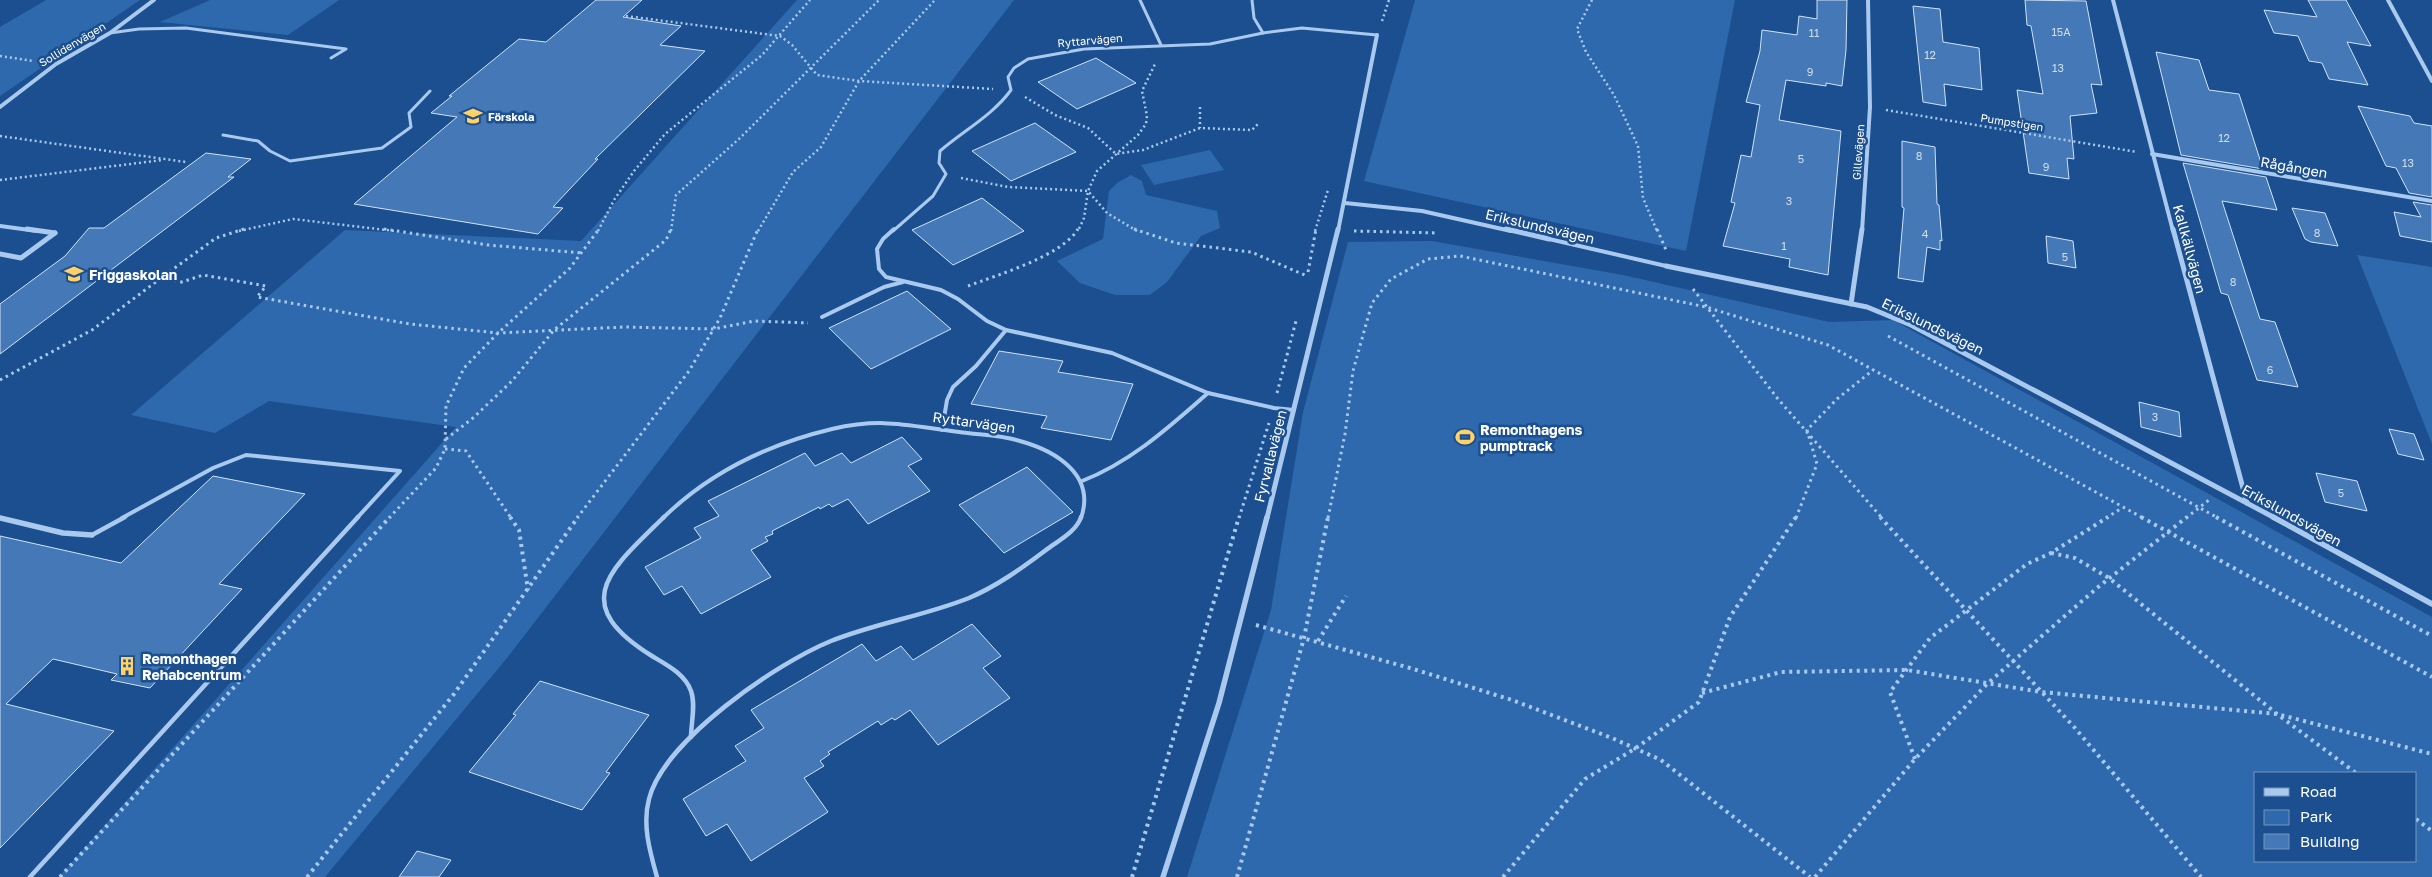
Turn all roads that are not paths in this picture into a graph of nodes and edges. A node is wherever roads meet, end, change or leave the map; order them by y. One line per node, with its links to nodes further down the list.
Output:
1 (154, 0): 7 (street, Sollidenvägen)
2 (1140, 0): 10 (lane)
3 (1252, 0): 8 (lane)
4 (1868, 0): 24 (street, Gillevägen)
5 (2113, 0): 16 (street, Kallkällvägen)
6 (2388, 0): 12 (street)
7 (110, 33): 11 (lane); 14 (street, Sollidenvägen)
8 (1263, 33): 9 (lane, Ryttarvägen); 10 (lane, Ryttarvägen)
9 (1377, 36): 18 (street, Fyrvallavägen)
10 (1161, 45): 23 (lane, Ryttarvägen)
11 (331, 58)
12 (2432, 81)
13 (430, 91): 15 (lane)
14 (0, 107)
15 (224, 135)
16 (2152, 154): 17 (street, Rågången); 31 (street, Kallkällvägen)
17 (2432, 201)
18 (1345, 203): 20 (street, Erikslundsvägen); 28 (street, Fyrvallavägen)
19 (0, 226): 21 (street)
20 (1549, 239): 22 (lane, Erikslundsvägen)
21 (0, 254)
22 (1666, 266): 24 (street, Erikslundsvägen)
23 (905, 281): 25 (lane); 26 (lane)
24 (1850, 304): 31 (street, Erikslundsvägen)
25 (822, 317)
26 (1006, 330): 27 (lane); 29 (lane)
27 (1208, 393): 28 (lane); 30 (lane)
28 (1294, 410): 38 (street, Fyrvallavägen)
29 (942, 430): 30 (lane, Ryttarvägen); 35 (lane, Ryttarvägen)
30 (1082, 481): 35 (lane)
31 (2248, 503): 34 (street, Erikslundsvägen)
32 (0, 518): 33 (street)
33 (92, 535): 36 (lane)
34 (2432, 604)
35 (691, 738): 37 (lane)
36 (30, 877)
37 (657, 877)
38 (1163, 877)

